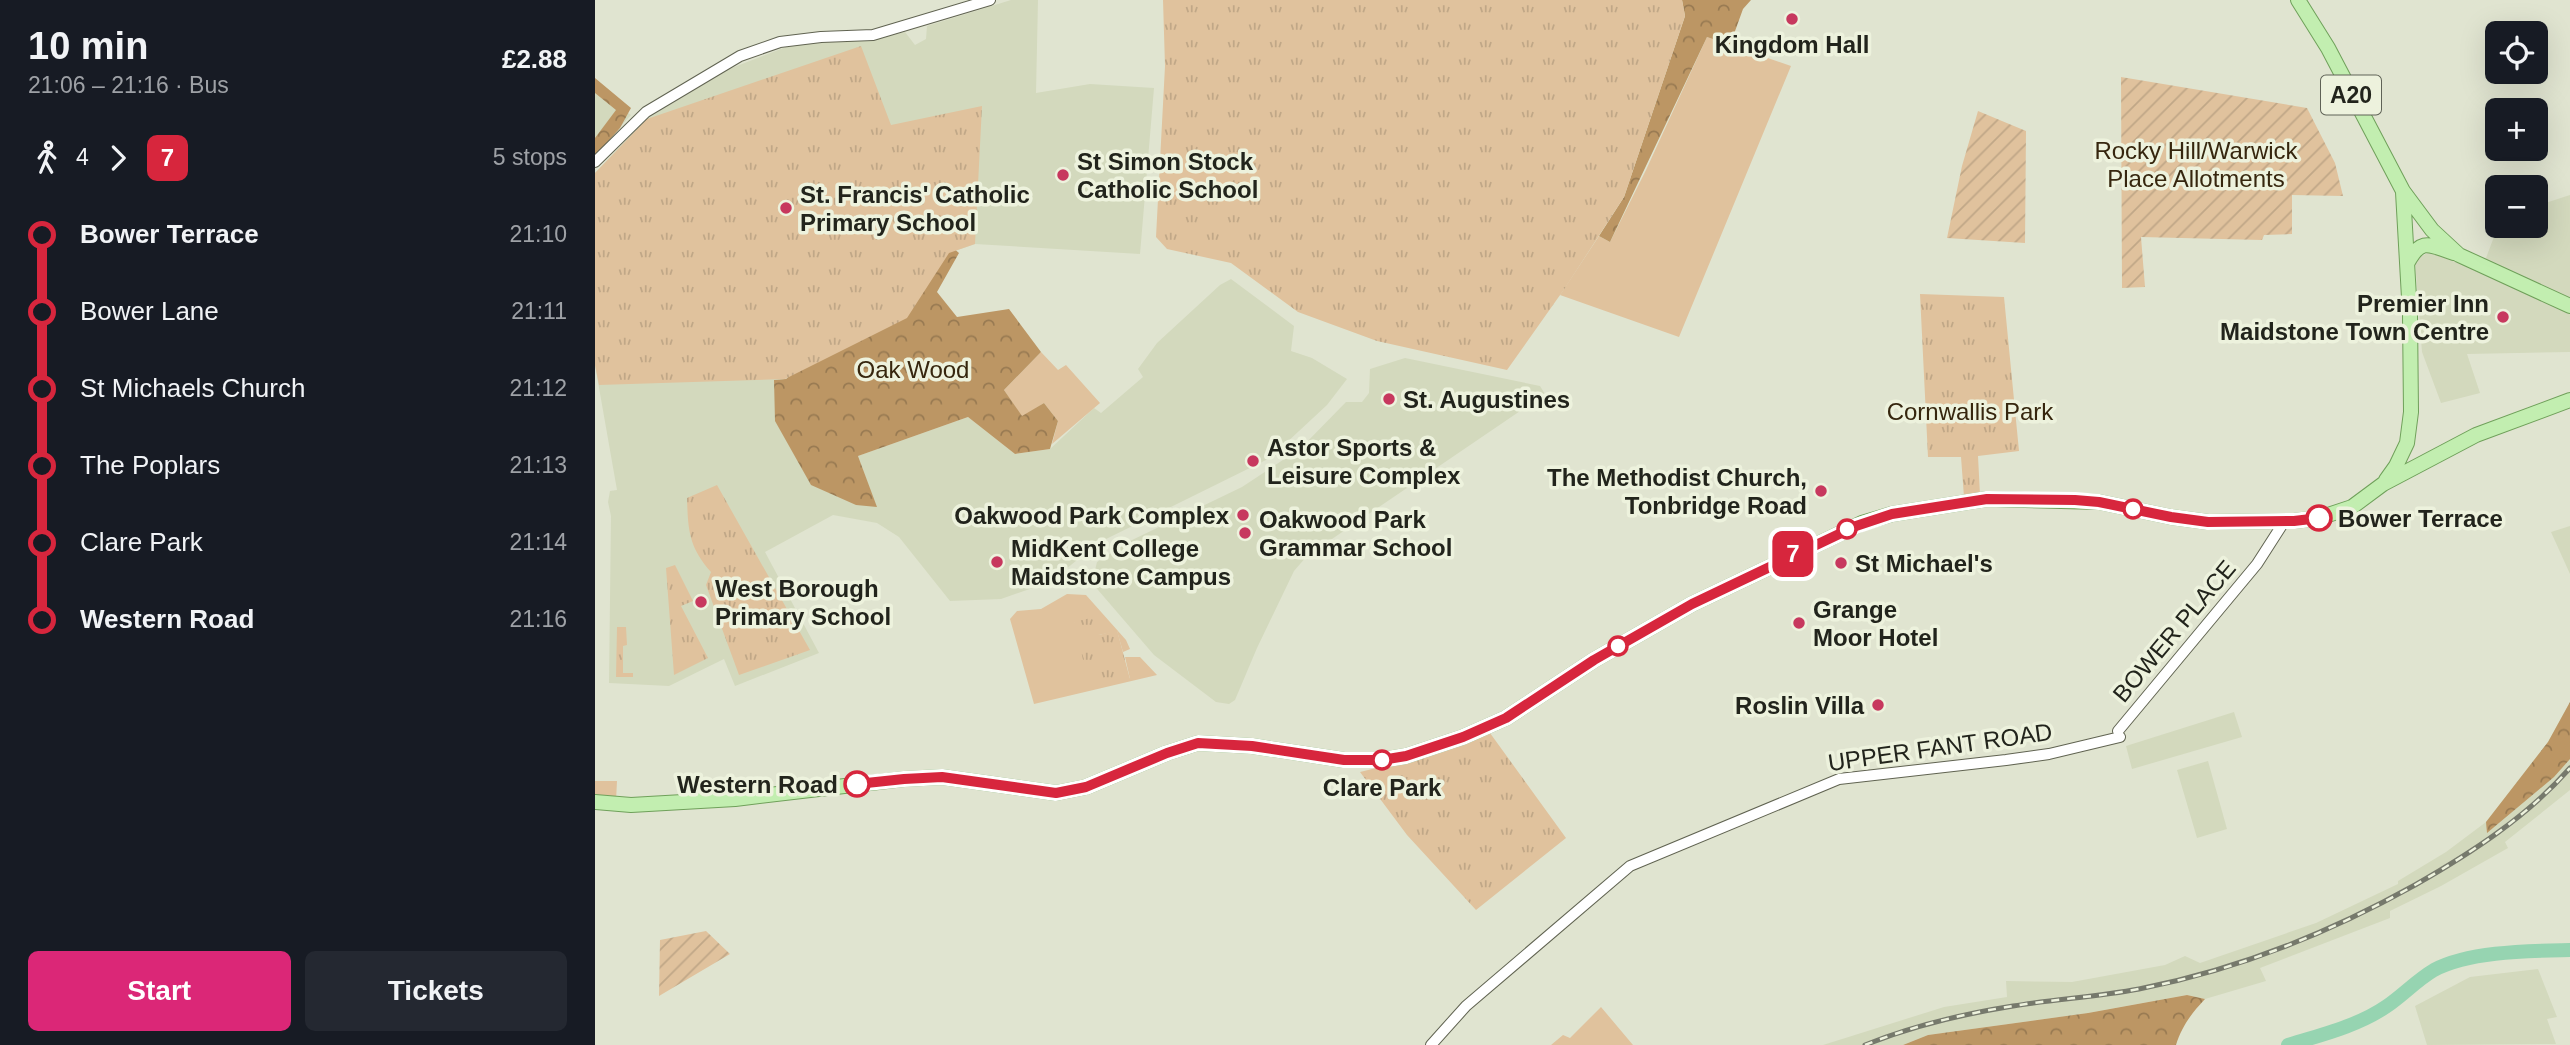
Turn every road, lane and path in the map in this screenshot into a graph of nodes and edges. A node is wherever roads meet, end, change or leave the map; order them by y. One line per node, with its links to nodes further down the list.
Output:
1 (990, 0): 3 (street)
2 (2298, 0): 4 (main road, A20)
3 (595, 162)
4 (2403, 191): 5 (main road, A20); 6 (main road, A20)
5 (2459, 255): 6 (main road, A20); 7 (main road, A20)
6 (2407, 263): 9 (main road, A20)
7 (2570, 306)
8 (2570, 400): 10 (main road)
9 (2407, 443): 10 (main road); 11 (main road)
10 (2422, 462): 11 (main road)
11 (2383, 484): 12 (main road)
12 (2284, 522): 13 (street, BOWER PLACE); 14 (main road)
13 (2119, 734): 15 (street, UPPER FANT ROAD)
14 (595, 802)
15 (1431, 1045)

